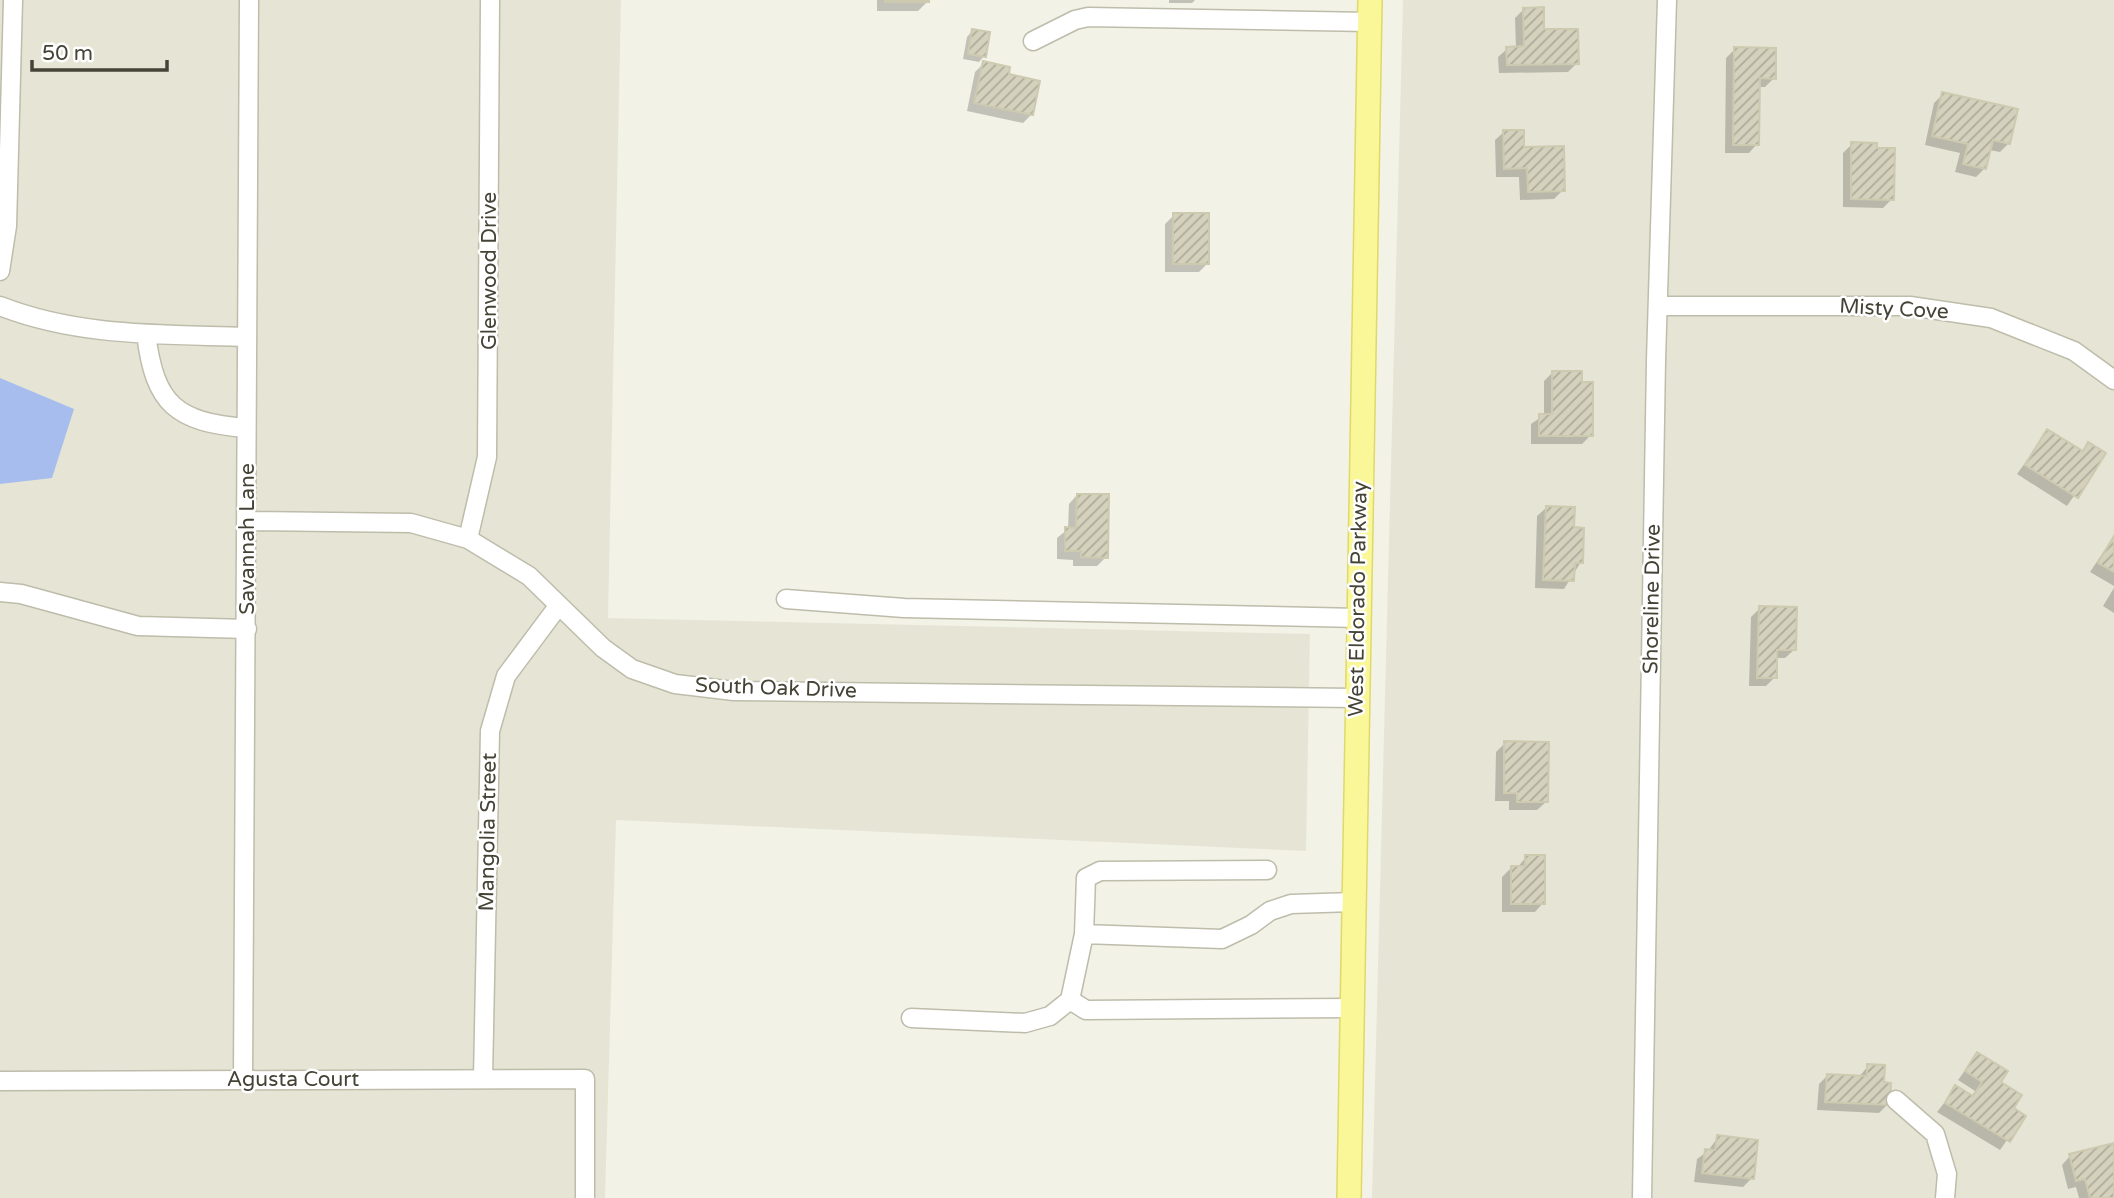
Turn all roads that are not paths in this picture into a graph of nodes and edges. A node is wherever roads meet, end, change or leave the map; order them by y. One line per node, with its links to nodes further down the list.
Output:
1 (13, 0): 7 (street)
2 (249, 0): 11 (street, Savannah Lane)
3 (490, 0): 15 (street, Glenwood Drive)
4 (1667, 0): 9 (street, Shoreline Drive)
5 (1370, 11): 6 (street); 19 (main road, West Eldorado Parkway)
6 (1033, 41)
7 (0, 271)
8 (0, 306): 10 (street)
9 (1658, 306): 12 (street, Misty Cove); 34 (street, Shoreline Drive)
10 (146, 334): 11 (street); 13 (street)
11 (246, 337): 13 (street, Savannah Lane)
12 (2114, 380)
13 (246, 428): 14 (street, Savannah Lane)
14 (247, 521): 15 (street, South Oak Drive); 20 (street, Savannah Lane)
15 (468, 539): 18 (street, South Oak Drive)
16 (0, 592): 20 (street)
17 (786, 599): 19 (street)
18 (559, 605): 21 (street, South Oak Drive); 29 (street, Mangolia Street)
19 (1358, 618): 21 (main road, West Eldorado Parkway)
20 (247, 629): 28 (street, Savannah Lane)
21 (1356, 698): 23 (main road, West Eldorado Parkway)
22 (1267, 870): 24 (street)
23 (1353, 902): 24 (street); 26 (main road, West Eldorado Parkway)
24 (1084, 934): 25 (street)
25 (1070, 1000): 26 (street); 27 (street)
26 (1351, 1007): 33 (main road, West Eldorado Parkway)
27 (911, 1018)
28 (243, 1079): 29 (street, Agusta Court); 30 (street, Agusta Court)
29 (483, 1079): 32 (street, Agusta Court)
30 (0, 1081)
31 (1896, 1100): 35 (street)
32 (585, 1198)
33 (1349, 1198)
34 (1642, 1198)
35 (1945, 1198)

